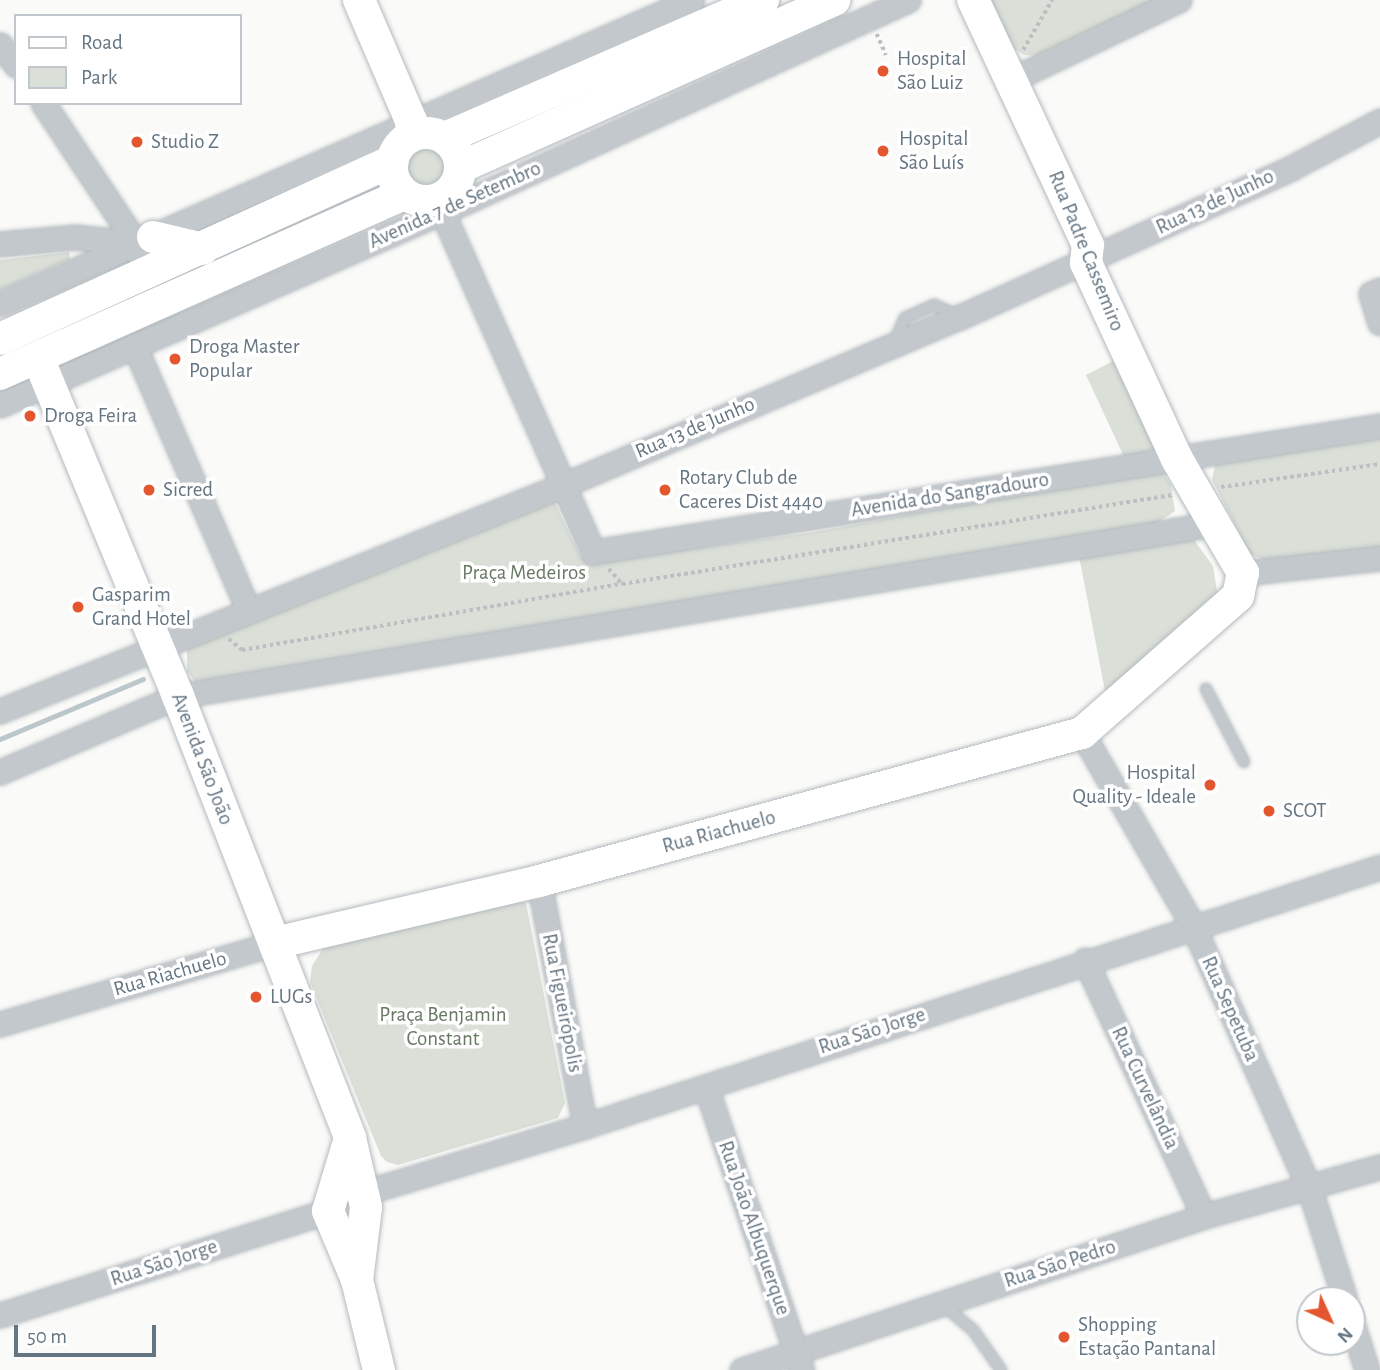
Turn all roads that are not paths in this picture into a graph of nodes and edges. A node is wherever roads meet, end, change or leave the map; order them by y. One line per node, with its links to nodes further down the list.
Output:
1 (359, 0): 15 (main road)
2 (692, 0): 12 (street, Avenida 7 de Setembro)
3 (834, 0): 8 (main road, Avenida 7 de Setembro)
4 (908, 0): 7 (street, Avenida 7 de Setembro)
5 (973, 0): 11 (main road, Rua Padre Cassemiro)
6 (1179, 0): 11 (street)
7 (873, 16): 8 (street, Avenida 7 de Setembro)
8 (747, 30): 12 (main road, Avenida 7 de Setembro); 12 (street, Avenida 7 de Setembro)
9 (0, 45): 10 (street)
10 (14, 62)
11 (1016, 67): 24 (main road, Rua Padre Cassemiro)
12 (593, 103): 15 (street, Avenida 7 de Setembro); 16 (main road, Avenida 7 de Setembro); 18 (main road, Avenida 7 de Setembro); 20 (street, Avenida 7 de Setembro)
13 (44, 105): 21 (street)
14 (1380, 121): 24 (street, Rua 13 de Junho)
15 (412, 128): 16 (main road); 17 (main road); 21 (street, Avenida 7 de Setembro)
16 (445, 138): 18 (main road)
17 (393, 161): 19 (main road); 23 (main road)
18 (461, 167): 20 (main road)
19 (404, 194): 20 (main road); 28 (main road, Avenida 7 de Setembro)
20 (441, 205): 31 (street, Avenida 7 de Setembro); 37 (street)
21 (144, 240): 22 (street); 23 (main road); 25 (street); 27 (street, Avenida 7 de Setembro)
22 (0, 244)
23 (203, 249): 25 (main road)
24 (1086, 262): 36 (main road, Rua Padre Cassemiro); 37 (street, Rua 13 de Junho)
25 (146, 276): 28 (main road); 30 (main road)
26 (1380, 290): 29 (street)
27 (0, 303)
28 (139, 309): 32 (main road, Avenida 7 de Setembro)
29 (1380, 323)
30 (0, 340)
31 (135, 347): 32 (street, Avenida 7 de Setembro); 41 (street)
32 (43, 370): 33 (main road, Avenida 7 de Setembro); 34 (street, Avenida 7 de Setembro); 42 (main road, Avenida São João)
33 (0, 374)
34 (0, 405)
35 (1380, 426): 36 (street, Avenida do Sangradouro)
36 (1177, 459): 37 (street, Avenida do Sangradouro); 38 (main road, Rua Padre Cassemiro)
37 (566, 484): 41 (street, Rua 13 de Junho)
38 (1214, 524): 40 (main road, Rua Padre Cassemiro); 44 (street)
39 (1380, 558): 40 (street)
40 (1244, 573): 46 (main road, Rua Riachuelo)
41 (248, 609): 42 (street, Rua 13 de Junho)
42 (156, 645): 44 (main road, Avenida São João); 45 (street, Rua 13 de Junho)
43 (1206, 689): 47 (lane)
44 (178, 696): 48 (street); 52 (main road, Avenida São João)
45 (0, 711)
46 (1082, 733): 50 (main road, Rua Riachuelo); 51 (street, Rua Sepetuba)
47 (1244, 762)
48 (0, 772)
49 (1380, 867): 51 (street, Rua São Jorge)
50 (539, 880): 52 (main road, Rua Riachuelo); 56 (street, Rua Figueirópolis)
51 (1194, 928): 53 (street, Rua São Jorge); 58 (street, Rua Sepetuba)
52 (275, 943): 54 (street, Rua Riachuelo); 59 (main road, Avenida São João)
53 (1085, 960): 55 (street, Rua São Jorge); 60 (street, Rua Curvelândia)
54 (0, 1024)
55 (706, 1087): 56 (street, Rua São Jorge); 64 (street, Rua João Albuquerque)
56 (585, 1126): 59 (street, Rua São Jorge)
57 (1380, 1167): 58 (street, Rua São Pedro)
58 (1310, 1187): 60 (street, Rua São Pedro); 61 (street, Rua Sepetuba)
59 (344, 1207): 63 (street, Rua São Jorge); 65 (main road, Avenida São João)
60 (1204, 1216): 62 (street, Rua São Pedro)
61 (1341, 1286)
62 (942, 1304): 64 (street, Rua São Pedro); 67 (lane)
63 (0, 1315)
64 (799, 1361): 66 (street, Rua São Pedro)
65 (379, 1370)
66 (742, 1370)
67 (1001, 1370)

